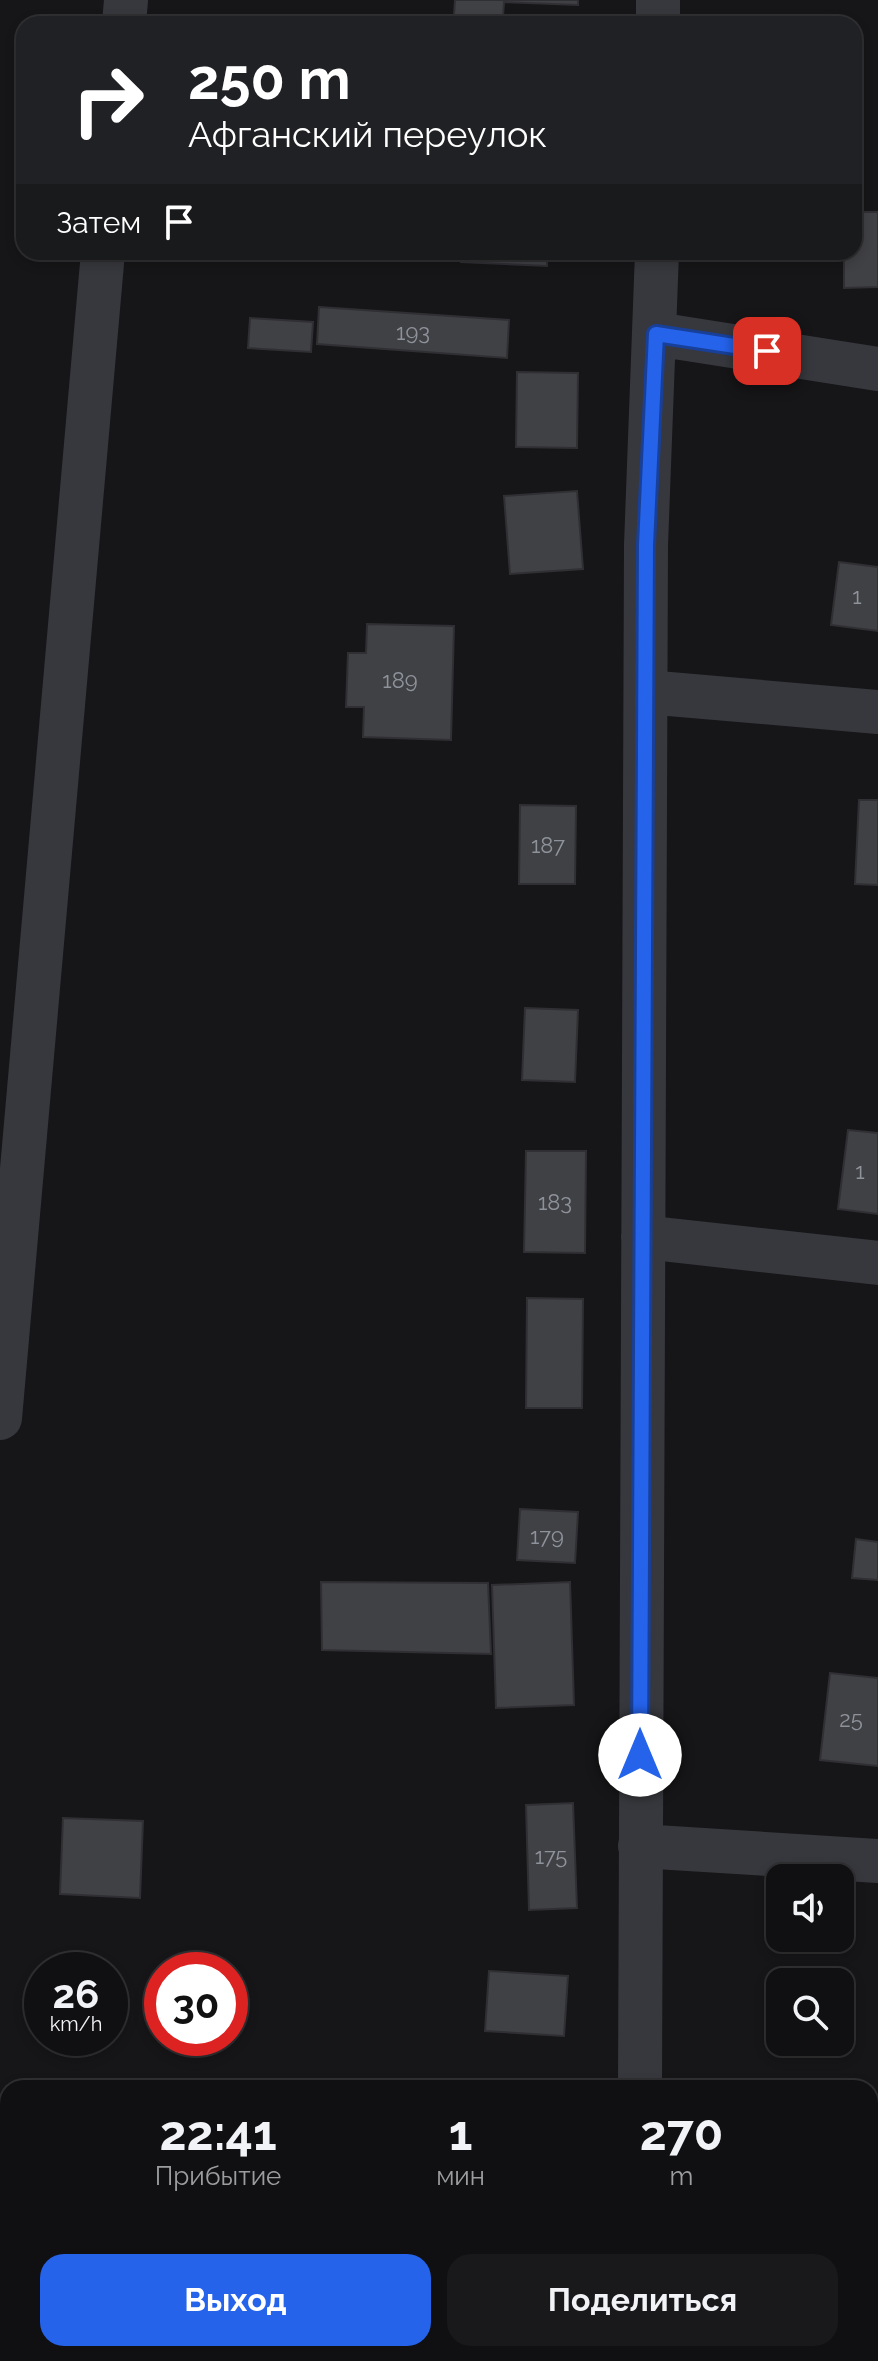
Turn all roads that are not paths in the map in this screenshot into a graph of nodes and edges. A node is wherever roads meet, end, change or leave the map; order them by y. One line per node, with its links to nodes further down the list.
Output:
1 (102, 260): 9 (street)
2 (657, 260): 3 (street)
3 (656, 334): 4 (street); 5 (street)
4 (878, 369)
5 (646, 692): 6 (street); 7 (street)
6 (878, 712)
7 (643, 1237): 8 (street); 10 (street)
8 (878, 1263)
9 (0, 1418)
10 (640, 1846): 11 (street); 12 (street)
11 (878, 1861)
12 (640, 2080)

